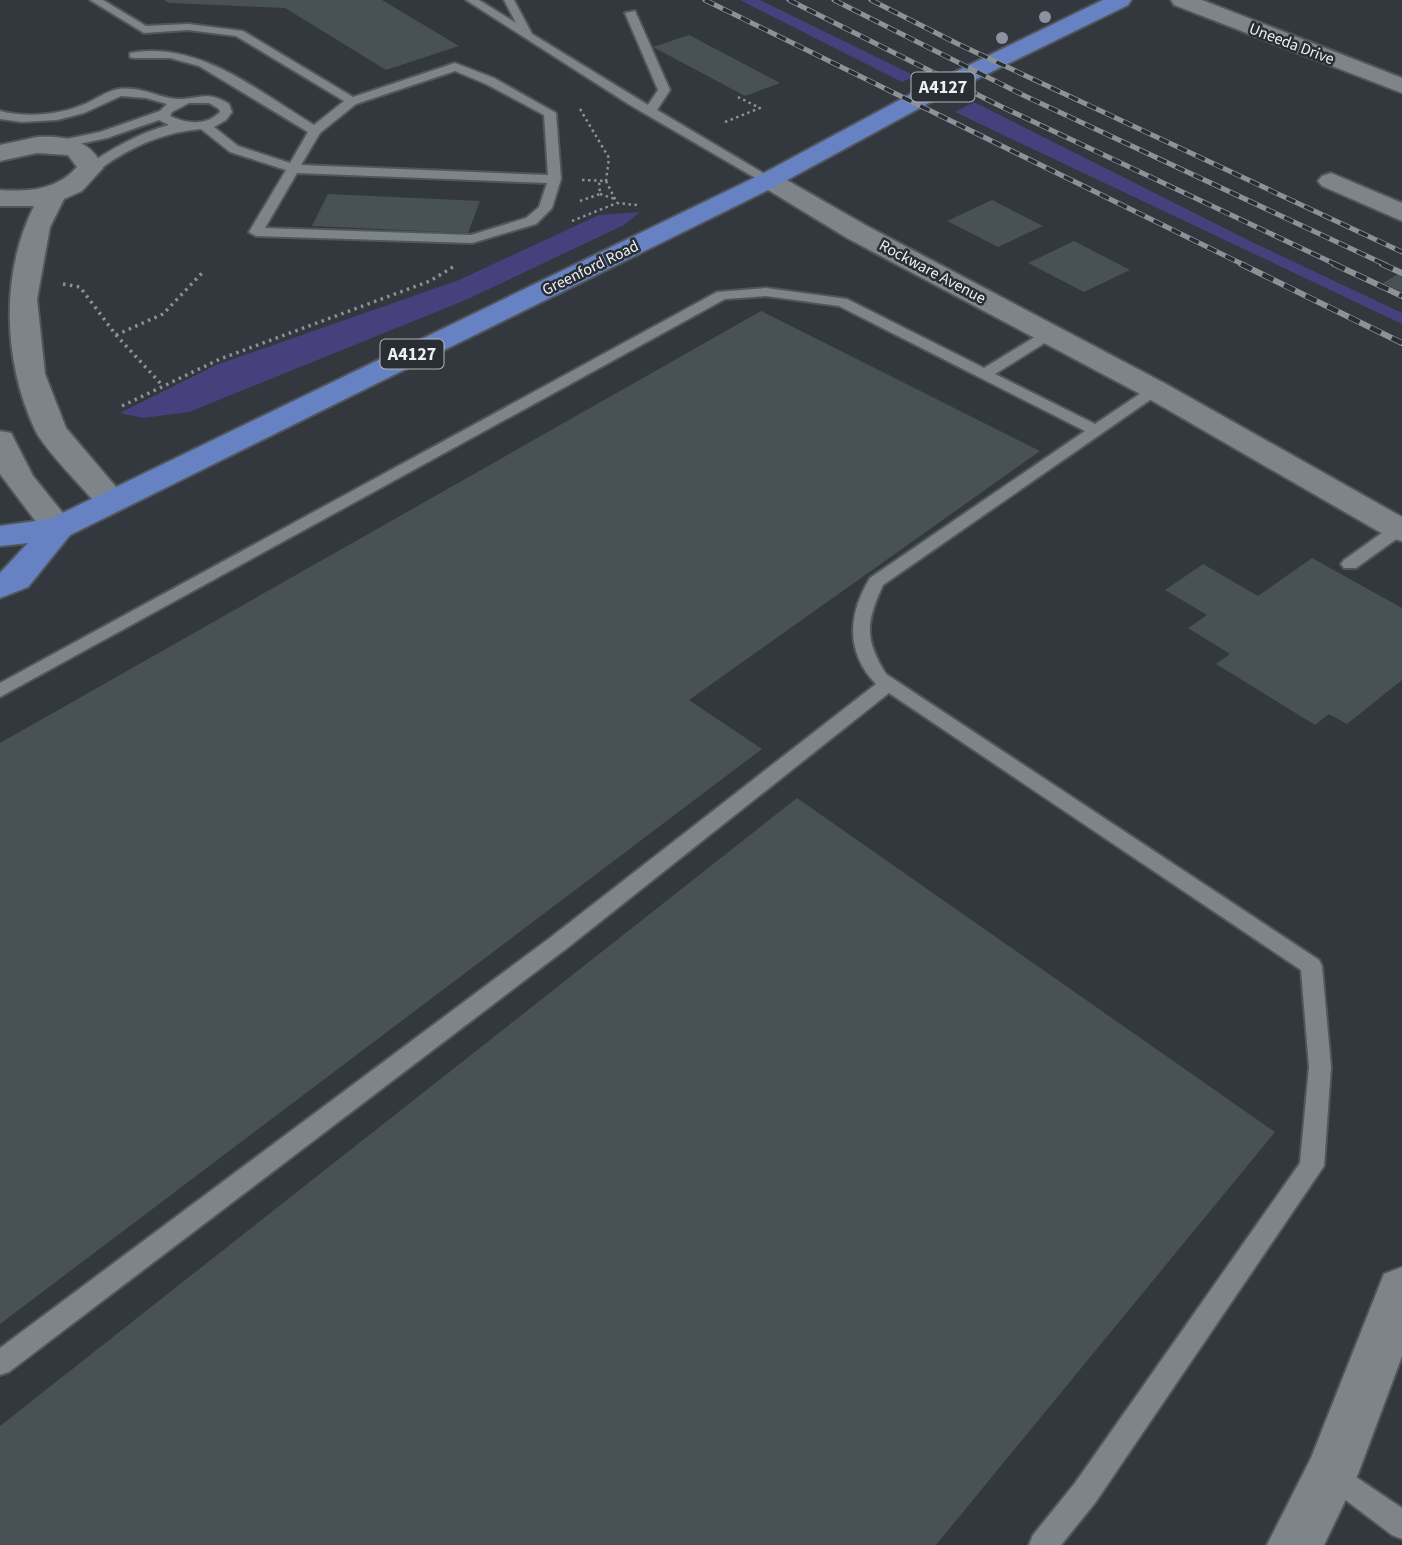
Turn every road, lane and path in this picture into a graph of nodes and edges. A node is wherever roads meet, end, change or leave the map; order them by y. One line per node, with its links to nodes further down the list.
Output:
1 (95, 0): 11 (lane)
2 (471, 0): 7 (lane, Rockware Avenue)
3 (509, 0): 7 (lane)
4 (1120, 0): 26 (main road, Greenford Road / A4127)
5 (1182, 0): 9 (street, Uneeda Drive)
6 (631, 13): 13 (lane)
7 (527, 35): 13 (lane, Rockware Avenue)
8 (134, 55): 20 (lane)
9 (1402, 86)
10 (738, 97): 18 (path)
11 (352, 101): 20 (lane); 25 (lane)
12 (177, 103): 15 (lane); 16 (lane); 17 (lane)
13 (649, 111): 26 (lane, Rockware Avenue)
14 (584, 113): 27 (path)
15 (164, 114): 19 (lane); 21 (lane)
16 (0, 115)
17 (204, 125): 19 (lane); 23 (lane)
18 (716, 125)
19 (181, 127): 24 (lane)
20 (315, 131): 23 (lane)
21 (57, 145): 22 (street); 24 (street)
22 (0, 153)
23 (295, 169): 25 (lane); 25 (lane)
24 (88, 171): 29 (street)
25 (555, 180): 27 (path)
26 (769, 180): 39 (street, Rockware Avenue); 47 (main road, Greenford Road / A4127)
27 (606, 181): 32 (path)
28 (1331, 181): 34 (street)
29 (53, 194): 31 (street); 38 (street)
30 (600, 194): 32 (path)
31 (0, 198)
32 (616, 201): 33 (path); 35 (path)
33 (636, 205)
34 (1397, 205)
35 (571, 221)
36 (463, 262): 42 (path)
37 (203, 272): 40 (path)
38 (28, 278): 40 (path); 47 (street)
39 (1051, 333): 41 (lane); 43 (street, Rockware Avenue)
40 (116, 334): 42 (path)
41 (984, 374): 45 (lane); 54 (lane)
42 (163, 386): 44 (path)
43 (1155, 390): 45 (lane); 49 (street, Rockware Avenue)
44 (122, 406)
45 (1097, 430): 53 (lane)
46 (0, 440): 48 (street)
47 (112, 501): 48 (main road, Greenford Road / A4127)
48 (58, 528): 50 (main road, Greenford Road / A4127); 52 (main road, Greenford Road / A4127)
49 (1401, 530): 51 (lane)
50 (0, 537)
51 (1350, 565)
52 (0, 587)
53 (889, 683): 56 (lane); 59 (lane)
54 (0, 691)
55 (1402, 1290): 57 (street)
56 (0, 1363)
57 (1331, 1474): 58 (lane); 60 (street)
58 (1402, 1525)
59 (1043, 1545)
60 (1295, 1545)

